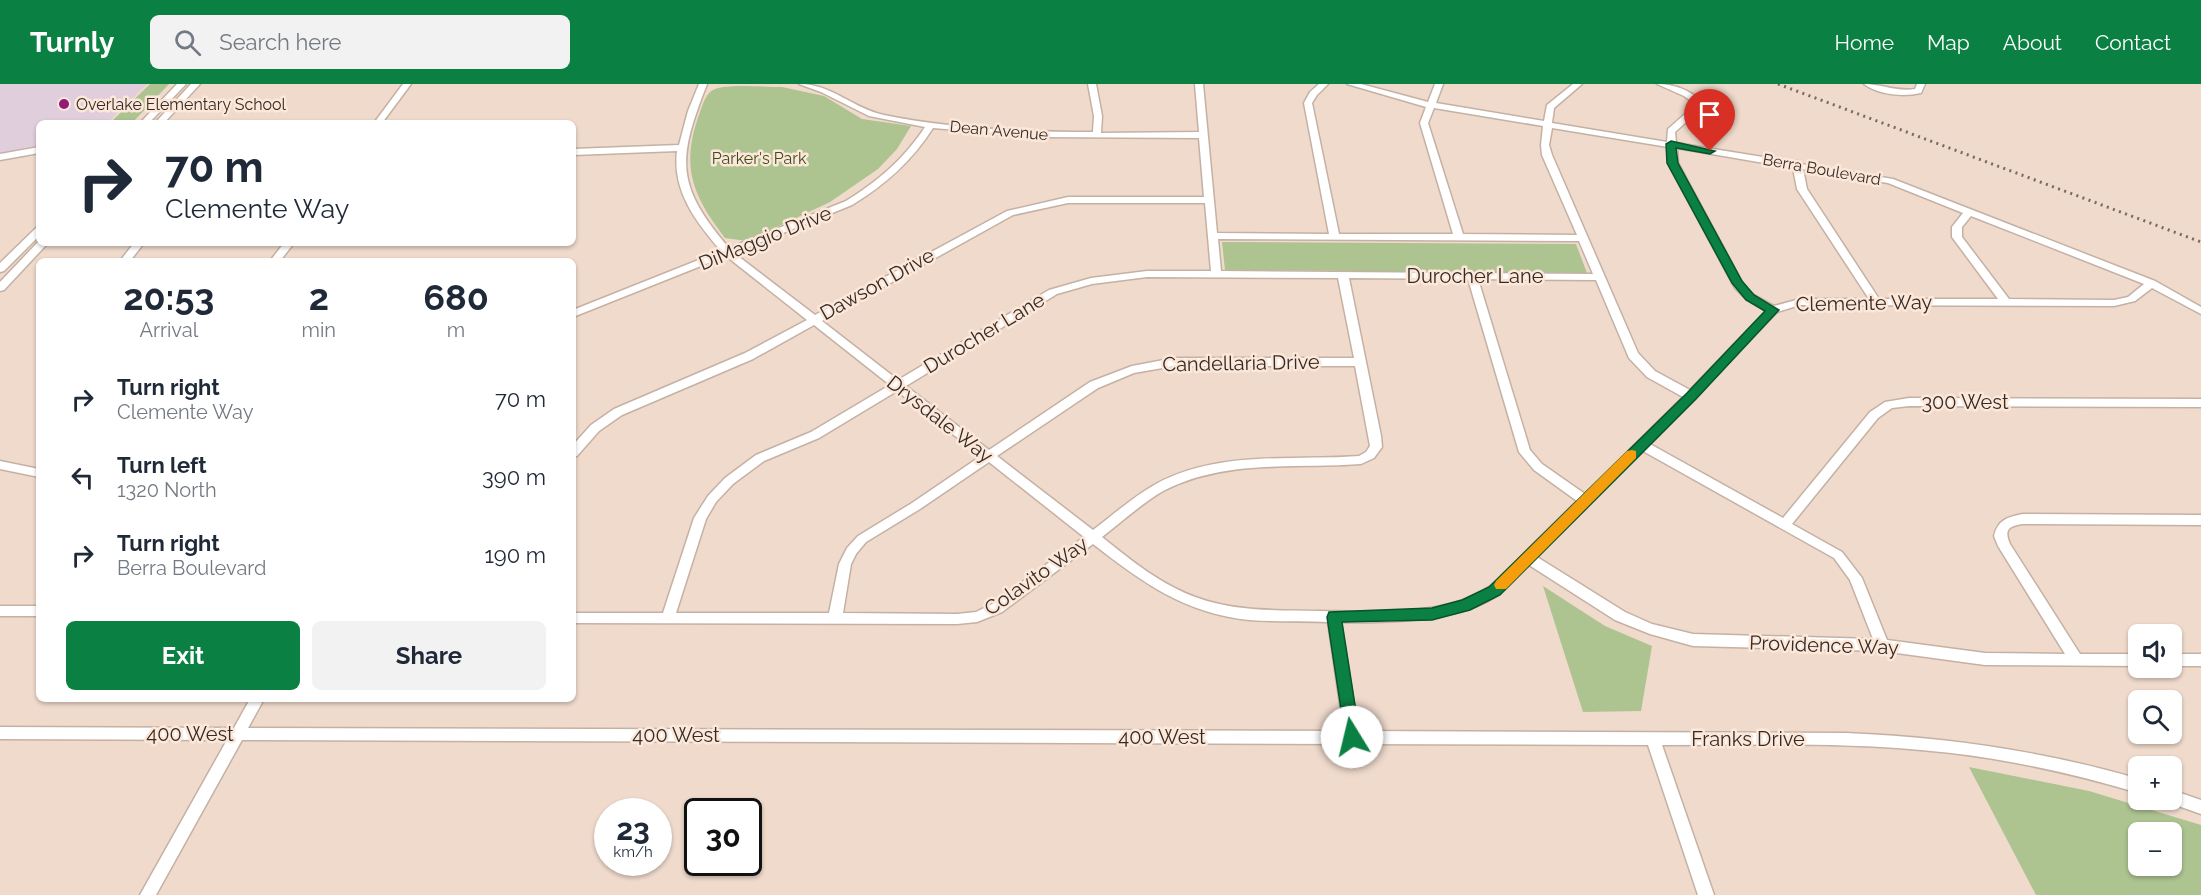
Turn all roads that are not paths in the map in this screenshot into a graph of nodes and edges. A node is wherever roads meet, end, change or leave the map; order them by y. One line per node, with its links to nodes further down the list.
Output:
1 (182, 84): 16 (street)
2 (196, 84): 17 (street)
3 (407, 84): 18 (street)
4 (703, 84): 24 (street, Drysdale Way)
5 (803, 84): 19 (street, Dean Avenue)
6 (1092, 84): 21 (street)
7 (1199, 84): 22 (street)
8 (1324, 84): 33 (street)
9 (1351, 84): 15 (street, Berra Boulevard)
10 (1439, 84): 15 (street)
11 (1578, 84): 20 (street)
12 (1661, 84): 23 (street)
13 (1868, 84): 14 (street)
14 (1921, 84)
15 (1430, 105): 20 (street, Berra Boulevard); 34 (street)
16 (147, 120)
17 (162, 120)
18 (380, 120)
19 (931, 124): 21 (street, Dean Avenue); 39 (street, DiMaggio Drive)
20 (1548, 125): 23 (street, Berra Boulevard); 35 (street)
21 (1097, 134): 22 (street, Dean Avenue)
22 (1203, 135): 29 (street)
23 (1671, 144): 28 (street, Berra Boulevard); 51 (street)
24 (680, 148): 26 (street); 39 (street, Drysdale Way)
25 (36, 151): 27 (street)
26 (576, 152)
27 (0, 157)
28 (1797, 165): 30 (street, Berra Boulevard); 49 (street)
29 (1209, 200): 32 (street); 54 (street, Dawson Drive)
30 (1970, 211): 47 (street, Berra Boulevard); 50 (street)
31 (36, 233): 42 (street)
32 (1212, 236): 33 (street); 43 (street)
33 (1335, 237): 34 (street)
34 (1459, 238): 35 (street)
35 (1583, 238): 46 (street)
36 (40, 246): 48 (street)
37 (136, 246): 40 (street)
38 (287, 246): 41 (street)
39 (728, 253): 53 (street, DiMaggio Drive); 54 (street, Drysdale Way)
40 (126, 258)
41 (277, 258)
42 (0, 269)
43 (1216, 275): 44 (street, Durocher Lane); 56 (street, Durocher Lane)
44 (1343, 276): 45 (street, Durocher Lane); 55 (street)
45 (1472, 276): 46 (street, Durocher Lane); 64 (street)
46 (1599, 277): 57 (street)
47 (2151, 283): 50 (street, Clemente Way); 52 (street, Berra Boulevard)
48 (0, 288)
49 (1876, 302): 50 (street, Clemente Way); 51 (street, Clemente Way)
50 (2006, 303)
51 (1773, 310): 57 (street, Clemente Way)
52 (2201, 311)
53 (576, 313)
54 (814, 320): 56 (street, Drysdale Way); 60 (street, Dawson Drive)
55 (1360, 362): 61 (street, Candellaria Drive); 67 (street, Colavito Way)
56 (897, 385): 61 (street, Drysdale Way); 73 (street, Durocher Lane)
57 (1691, 396): 59 (street, Clemente Way)
58 (2201, 403): 66 (street, 300 West)
59 (1642, 445): 64 (street, Clemente Way); 66 (street)
60 (576, 450)
61 (988, 457): 67 (street, Drysdale Way); 74 (street, Candellaria Drive)
62 (0, 465): 63 (street)
63 (36, 472)
64 (1585, 500): 68 (street, Clemente Way)
65 (2201, 519): 76 (street)
66 (1785, 524): 75 (street)
67 (1092, 538): 71 (street, Drysdale Way); 74 (street, Colavito Way)
68 (1530, 559): 71 (street, Clemente Way); 75 (street, Providence Way)
69 (0, 611): 70 (street)
70 (36, 611)
71 (1334, 617): 83 (street)
72 (576, 618): 73 (street, Colavito Way)
73 (668, 618): 74 (street, Colavito Way)
74 (835, 619)
75 (1882, 645): 76 (street, Providence Way)
76 (2076, 659): 77 (street, Providence Way)
77 (2128, 660)
78 (2182, 660): 79 (street)
79 (2201, 660)
80 (255, 702): 82 (street)
81 (0, 733): 82 (street, 400 West)
82 (237, 734): 83 (street, 400 West); 88 (street)
83 (1352, 737): 84 (street, Franks Drive)
84 (1653, 739): 85 (street, Franks Drive); 89 (street)
85 (2128, 783)
86 (2182, 800): 87 (street)
87 (2201, 807)
88 (148, 895)
89 (1706, 895)

